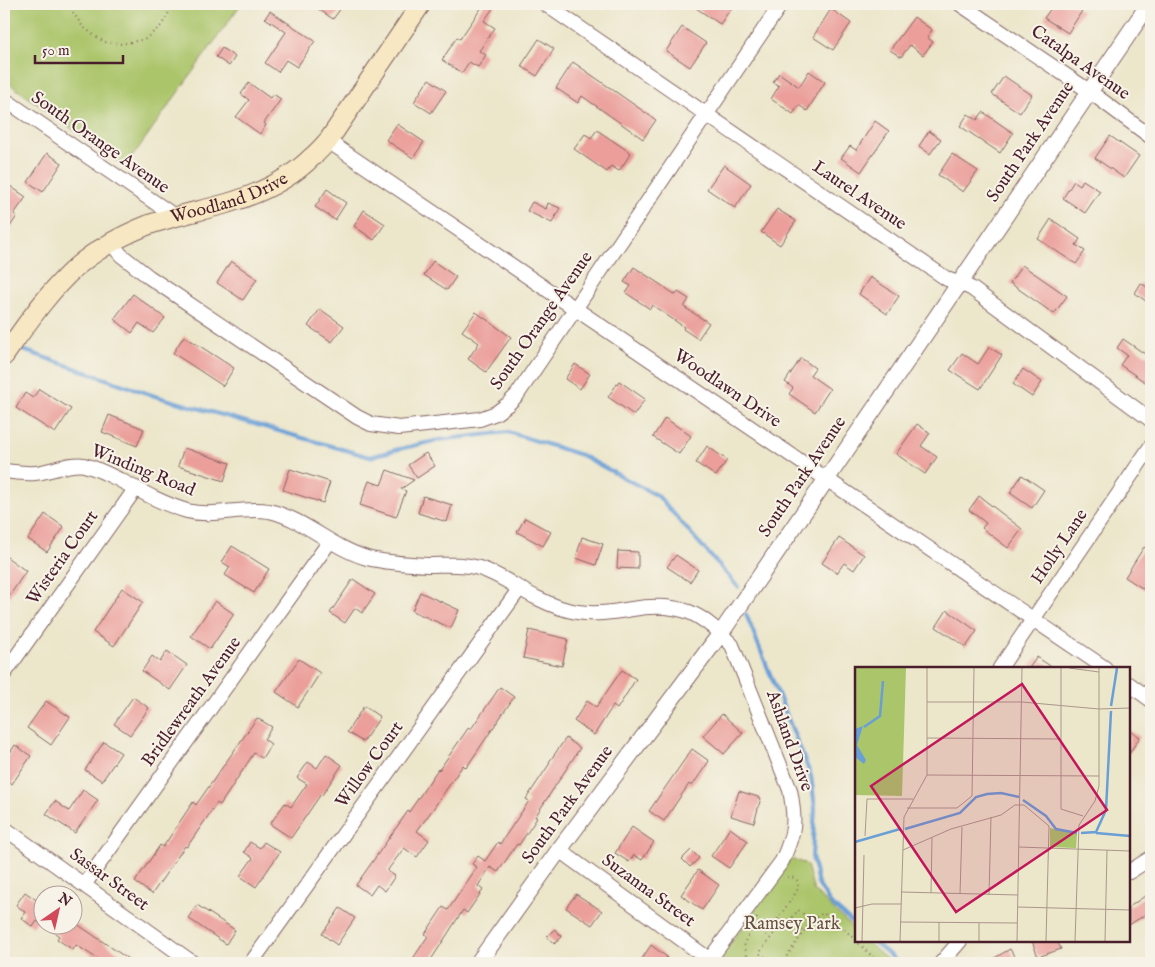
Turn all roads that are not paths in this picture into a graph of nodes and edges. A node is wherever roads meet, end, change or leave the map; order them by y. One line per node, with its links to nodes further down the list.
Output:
1 (421, 4): 10 (main road, Woodland Drive)
2 (545, 4): 8 (street, Laurel Avenue)
3 (781, 4): 8 (street, South Orange Avenue)
4 (960, 4): 6 (street, Catalpa Avenue)
5 (1149, 4): 6 (street, South Park Avenue)
6 (1089, 91): 9 (street, Catalpa Avenue); 13 (street, South Park Avenue)
7 (4, 99): 11 (street, South Orange Avenue)
8 (706, 114): 13 (street, Laurel Avenue); 14 (street, South Orange Avenue)
9 (1151, 137)
10 (328, 141): 11 (main road, Woodland Drive); 14 (street, Woodlawn Drive)
11 (176, 217): 12 (main road, Woodland Drive)
12 (111, 243): 14 (street, South Orange Avenue); 15 (main road, Woodland Drive)
13 (958, 283): 16 (street, Laurel Avenue); 19 (street, South Park Avenue)
14 (575, 308): 19 (street, Woodlawn Drive)
15 (4, 356)
16 (1151, 420)
17 (1151, 446): 23 (street, Holly Lane)
18 (4, 471): 20 (street, Winding Road)
19 (826, 480): 23 (street, Woodlawn Drive); 24 (street, South Park Avenue)
20 (136, 488): 21 (street, Winding Road); 27 (street, Wisteria Court)
21 (330, 541): 22 (street, Winding Road); 34 (street, Bridlewreath Avenue)
22 (520, 588): 24 (street, Winding Road); 38 (street, Willow Court)
23 (1034, 620): 25 (street, Holly Lane); 26 (street, Woodlawn Drive)
24 (720, 633): 31 (street, South Park Avenue); 36 (street, Ashland Drive)
25 (1001, 667)
26 (1104, 667)
27 (4, 674)
28 (1130, 685): 29 (street)
29 (1151, 700)
30 (4, 828): 34 (street, Sassar Street)
31 (559, 850): 36 (street, Suzanna Street); 39 (street, South Park Avenue)
32 (1151, 858): 33 (street)
33 (1130, 871)
34 (84, 885): 37 (street, Sassar Street)
35 (959, 942): 40 (street)
36 (710, 962)
37 (193, 963)
38 (251, 963)
39 (478, 963)
40 (941, 963)

